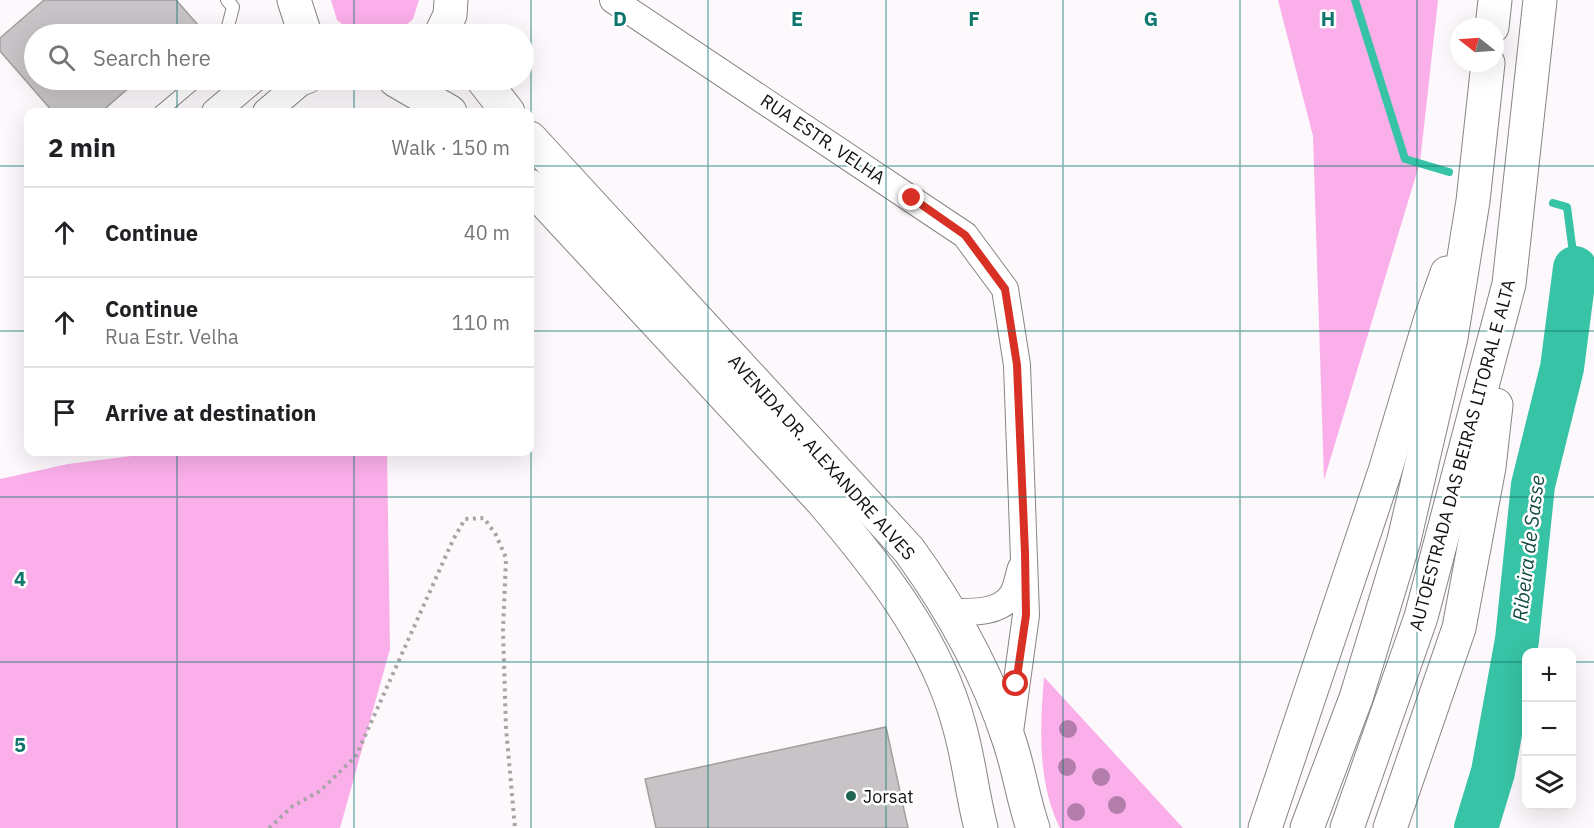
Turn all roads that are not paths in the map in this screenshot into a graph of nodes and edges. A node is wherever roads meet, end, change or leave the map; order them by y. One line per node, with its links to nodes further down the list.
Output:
1 (227, 0): 7 (lane)
2 (453, 0): 8 (main road); 9 (main road)
3 (613, 0): 25 (street, RUA ESTR. VELHA)
4 (1495, 0): 6 (main road)
5 (1540, 0): 24 (main road, AUTOESTRADA DAS BEIRAS LITORAL E ALTA)
6 (1493, 18)
7 (229, 24)
8 (446, 24)
9 (461, 24)
10 (1487, 72): 23 (main road, AUTOESTRADA DAS BEIRAS LITORAL E ALTA)
11 (186, 90): 16 (lane)
12 (241, 90): 17 (street)
13 (292, 90): 18 (street)
14 (415, 90): 19 (main road)
15 (491, 90): 20 (main road)
16 (165, 108)
17 (220, 108)
18 (271, 108)
19 (444, 108)
20 (505, 108)
21 (534, 142): 26 (main road, AVENIDA DR. ALEXANDRE ALVES)
22 (534, 190): 28 (main road, AVENIDA DR. ALEXANDRE ALVES)
23 (1473, 201): 30 (main road); 31 (main road, AUTOESTRADA DAS BEIRAS LITORAL E ALTA)
24 (1509, 284): 32 (main road, AUTOESTRADA DAS BEIRAS LITORAL E ALTA); 33 (main road)
25 (1025, 553): 26 (street); 27 (street, RUA ESTR. VELHA)
26 (951, 612): 27 (main road, AVENIDA DR. ALEXANDRE ALVES)
27 (1009, 739): 29 (main road, AVENIDA DR. ALEXANDRE ALVES)
28 (981, 828)
29 (1033, 828)
30 (1265, 828)
31 (1307, 828)
32 (1347, 828)
33 (1390, 828)

